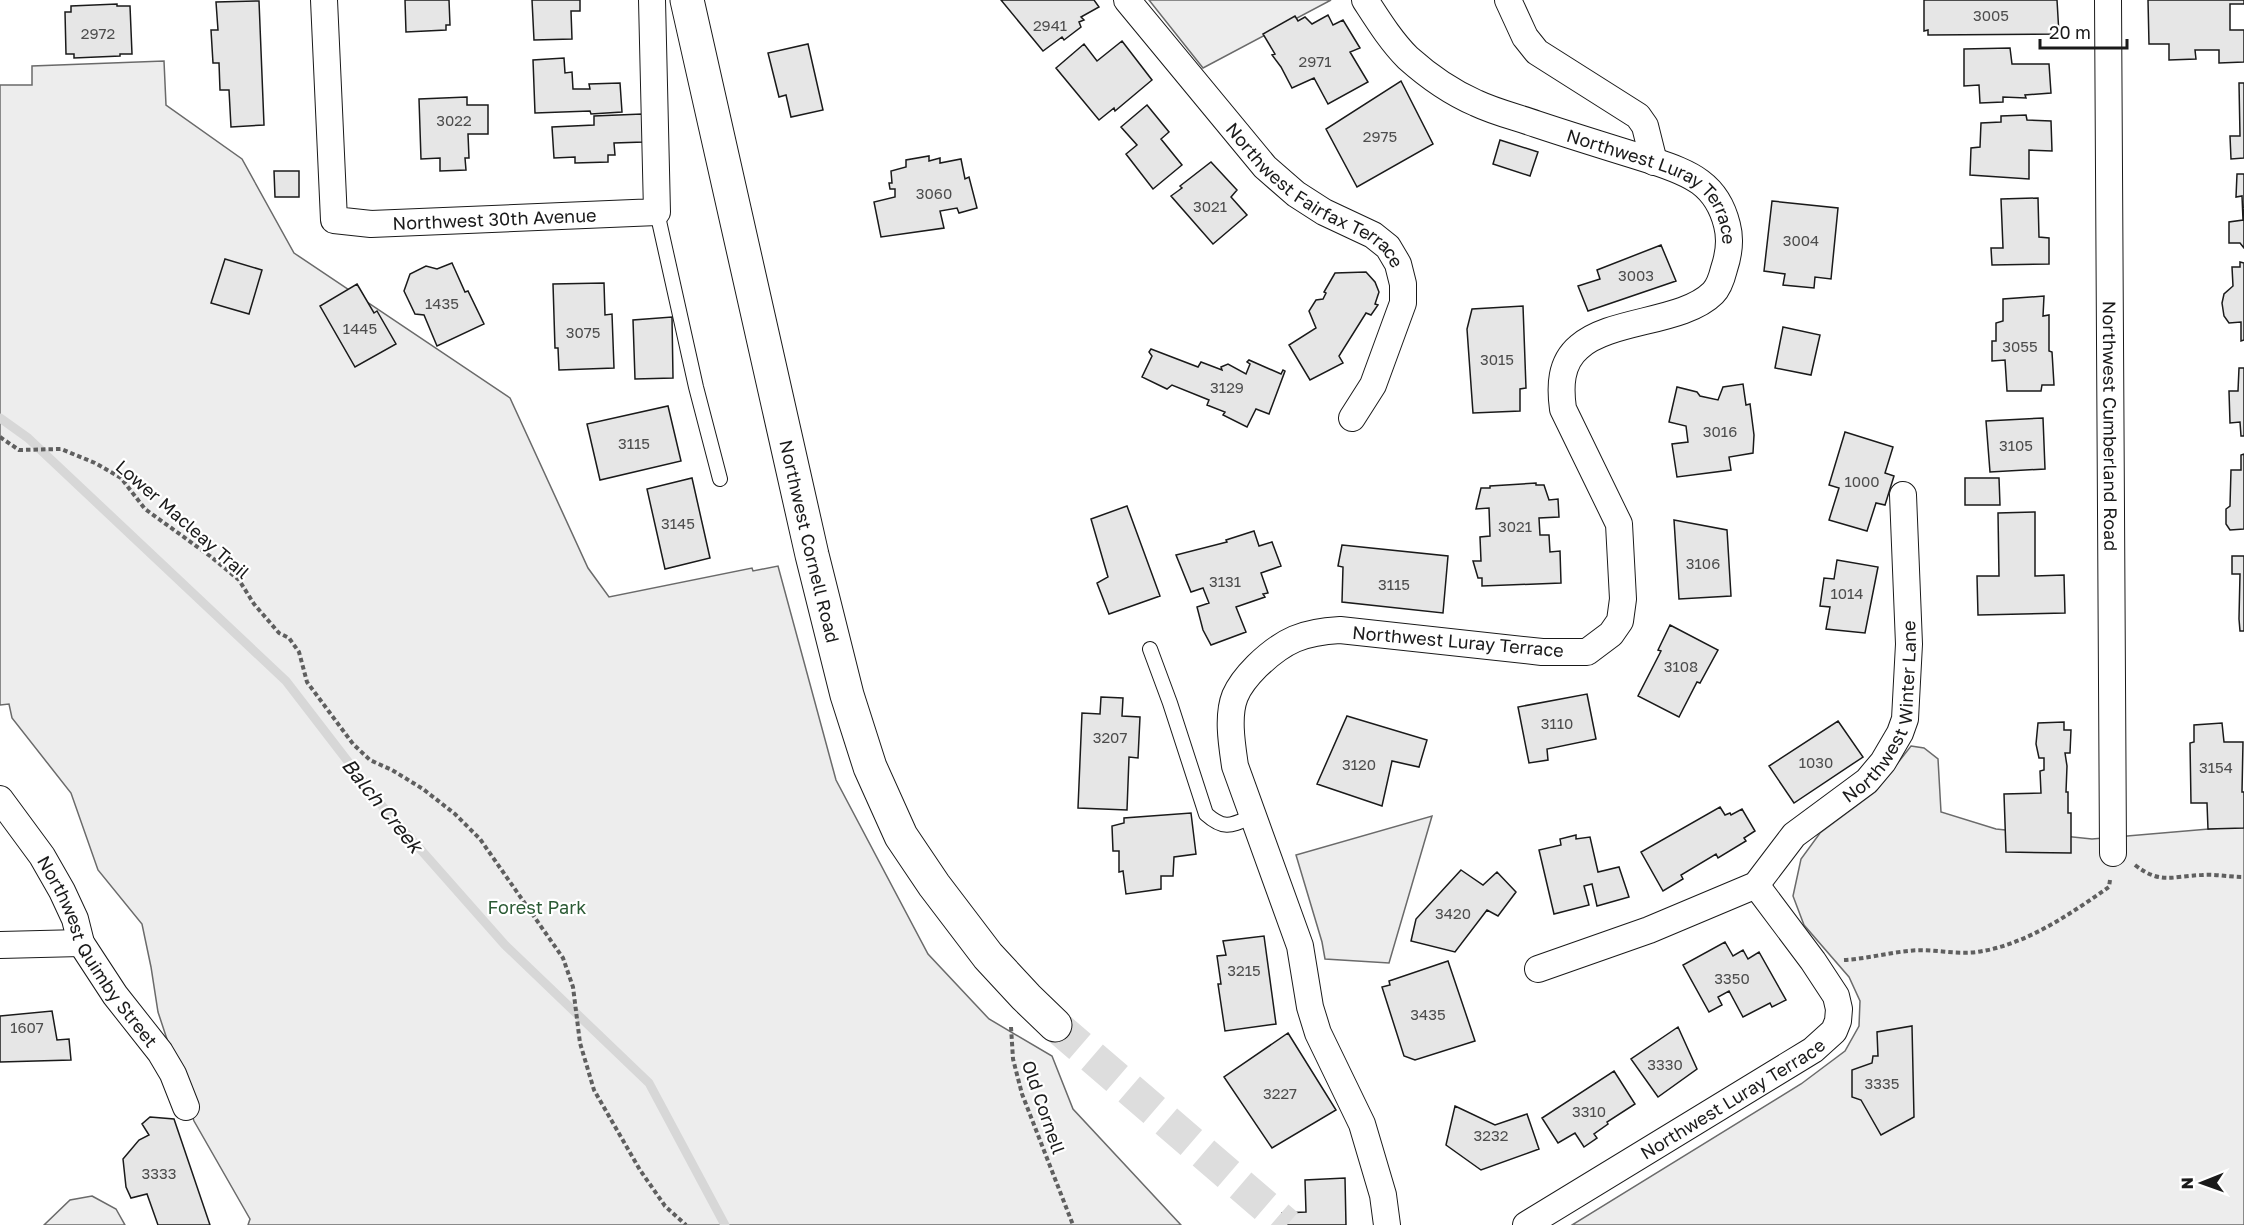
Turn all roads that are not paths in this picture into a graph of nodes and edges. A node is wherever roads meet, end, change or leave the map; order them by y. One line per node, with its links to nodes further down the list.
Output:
1 (324, 0): 9 (street, Northwest 30th Avenue)
2 (652, 0): 9 (street)
3 (687, 0): 21 (main road, Northwest Cornell Road)
4 (1127, 0): 10 (street, Northwest Fairfax Terrace)
5 (1365, 0): 8 (street, Northwest Luray Terrace)
6 (1508, 0): 8 (street)
7 (2108, 0): 16 (street, Northwest Cumberland Road)
8 (1654, 162): 15 (street, Northwest Luray Terrace)
9 (657, 212): 11 (lane)
10 (1352, 418)
11 (720, 479)
12 (1904, 495): 17 (street, Northwest Winter Lane)
13 (1150, 649): 15 (lane)
14 (0, 799): 18 (street, Northwest Quimby Street)
15 (1253, 816): 23 (street, Northwest Luray Terrace)
16 (2113, 853)
17 (1756, 885): 20 (street); 24 (street, Northwest Luray Terrace)
18 (81, 942): 19 (street); 22 (street, Northwest Quimby Street)
19 (0, 945)
20 (1538, 969)
21 (1055, 1025)
22 (186, 1107)
23 (1387, 1225)
24 (1526, 1225)

